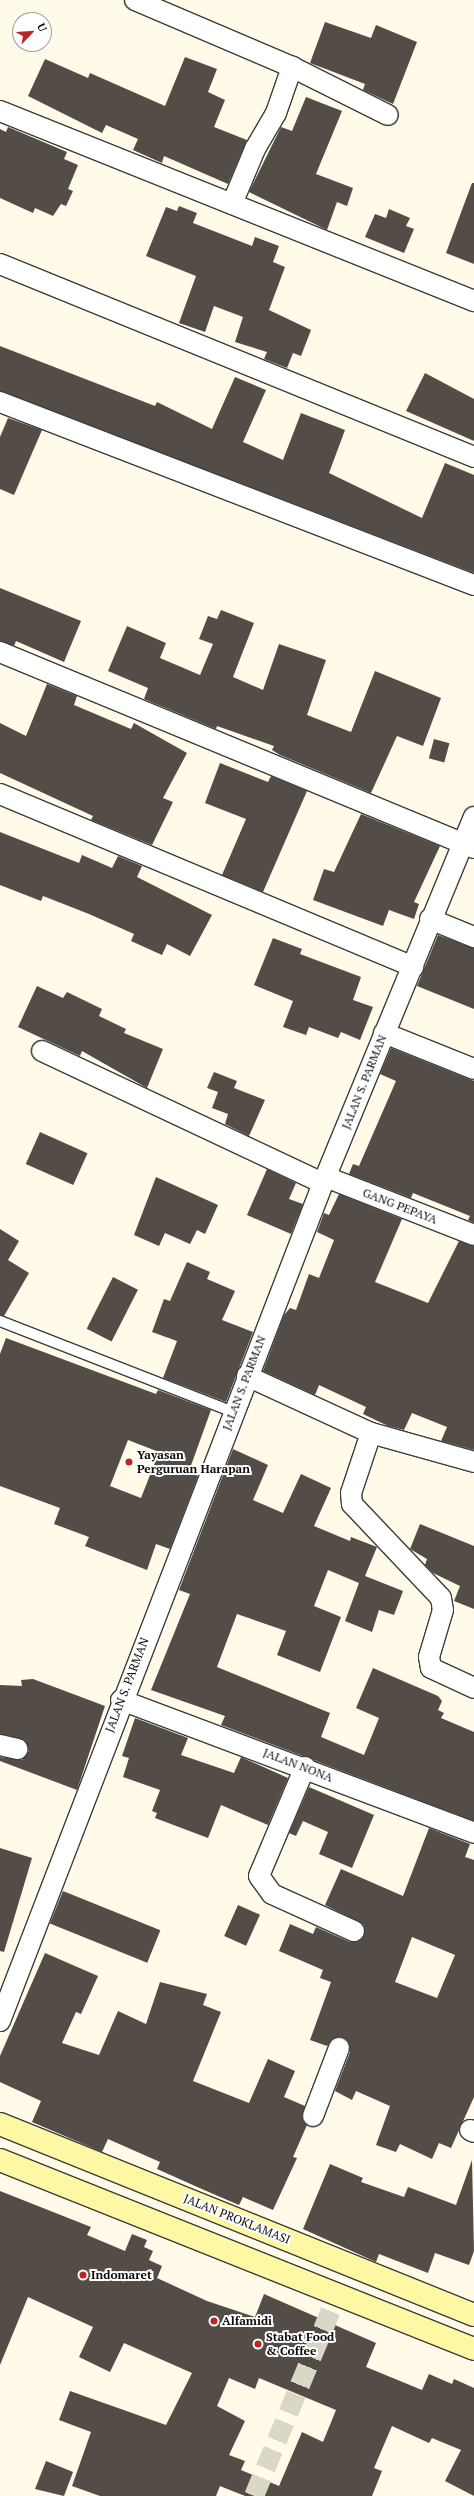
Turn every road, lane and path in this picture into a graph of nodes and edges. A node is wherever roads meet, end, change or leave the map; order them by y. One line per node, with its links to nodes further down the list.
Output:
1 (135, 0): 2 (street)
2 (292, 67): 4 (street); 5 (street)
3 (0, 111): 5 (street)
4 (388, 115)
5 (232, 204): 7 (street)
6 (0, 264): 9 (street)
7 (474, 302)
8 (0, 402): 10 (street)
9 (474, 457)
10 (474, 585)
11 (0, 652): 14 (street)
12 (0, 794): 17 (street)
13 (474, 817): 14 (street, JALAN S. PARMAN)
14 (468, 846): 15 (street, JALAN S. PARMAN)
15 (430, 919): 16 (street); 17 (street, JALAN S. PARMAN)
16 (474, 937)
17 (413, 967): 18 (street, JALAN S. PARMAN)
18 (384, 1033): 20 (street); 21 (street, JALAN S. PARMAN)
19 (42, 1051): 21 (street, GANG PEPAYA)
20 (474, 1069)
21 (324, 1180): 22 (street, GANG PEPAYA); 24 (street, JALAN S. PARMAN)
22 (474, 1235)
23 (0, 1321): 25 (lane)
24 (247, 1376): 25 (street, JALAN S. PARMAN); 26 (street)
25 (233, 1412): 29 (street, JALAN S. PARMAN)
26 (371, 1433): 27 (street); 28 (street)
27 (474, 1462)
28 (474, 1688)
29 (121, 1700): 30 (street, JALAN NONA); 33 (street, JALAN S. PARMAN)
30 (306, 1767): 31 (street, JALAN NONA); 32 (street)
31 (474, 1833)
32 (354, 1931)
33 (0, 2021)
34 (339, 2048): 35 (street)
35 (312, 2116)
36 (0, 2124): 38 (street, JALAN PROKLAMASI)
37 (0, 2160): 39 (street)
38 (474, 2315)
39 (474, 2349)

